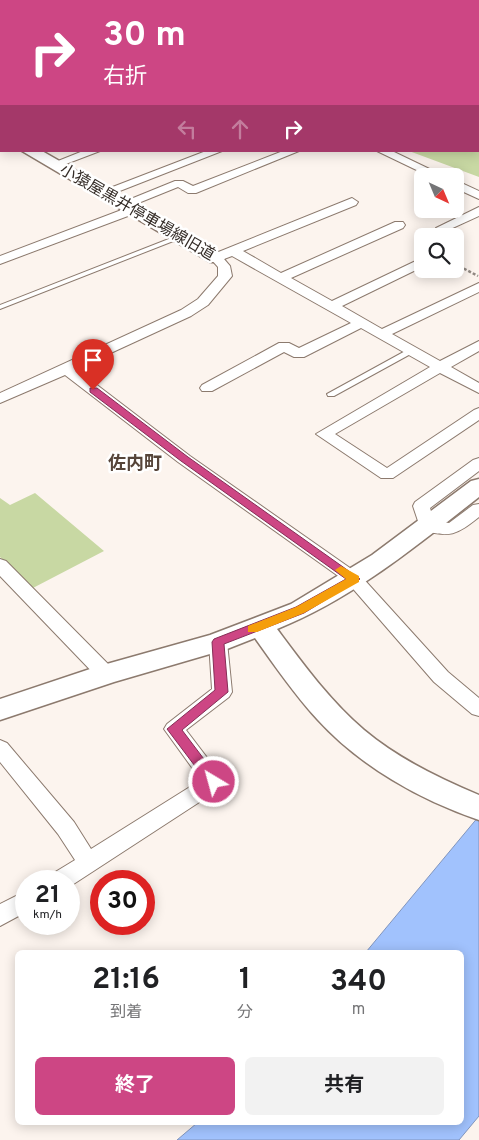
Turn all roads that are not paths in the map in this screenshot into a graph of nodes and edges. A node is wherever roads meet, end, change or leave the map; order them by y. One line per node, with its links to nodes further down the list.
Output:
1 (32, 152): 7 (street, 小猿屋黒井停車場線旧道)
2 (92, 152): 7 (street)
3 (197, 152): 10 (street)
4 (214, 152): 10 (street)
5 (291, 152): 13 (street)
6 (384, 152): 8 (street)
7 (54, 165): 10 (street, 小猿屋黒井停車場線旧道)
8 (420, 168)
9 (464, 188): 11 (street)
10 (99, 191): 13 (street, 小猿屋黒井停車場線旧道)
11 (479, 195)
12 (352, 202): 18 (street)
13 (127, 207): 17 (street, 小猿屋黒井停車場線旧道); 20 (street)
14 (479, 211): 16 (street)
15 (399, 225): 22 (street)
16 (442, 228)
17 (179, 237): 19 (street, 小猿屋黒井停車場線旧道); 25 (lane)
18 (233, 252): 19 (street); 22 (street)
19 (216, 258): 31 (street, 小猿屋黒井停車場線旧道)
20 (0, 260)
21 (414, 266): 24 (street)
22 (280, 278): 24 (street)
23 (479, 287): 27 (street)
24 (332, 306): 26 (street)
25 (0, 307)
26 (361, 323): 27 (street); 32 (street)
27 (382, 334): 29 (street)
28 (479, 345): 30 (street)
29 (412, 351): 30 (street); 34 (lane)
30 (439, 366): 33 (street); 36 (street)
31 (65, 368): 35 (street); 42 (street)
32 (207, 388)
33 (479, 389)
34 (331, 394)
35 (0, 399)
36 (479, 414)
37 (479, 463): 40 (street)
38 (479, 486): 40 (street)
39 (479, 509): 40 (street)
40 (427, 526): 42 (street)
41 (0, 566): 45 (street)
42 (354, 579): 43 (street); 46 (street)
43 (260, 626): 44 (street); 49 (street)
44 (218, 642): 45 (street); 50 (street)
45 (106, 674): 47 (street)
46 (479, 709)
47 (0, 710)
48 (0, 748): 50 (street)
49 (468, 804)
50 (89, 864): 51 (street)
51 (79, 870)
52 (15, 907): 53 (street)
53 (0, 916)

